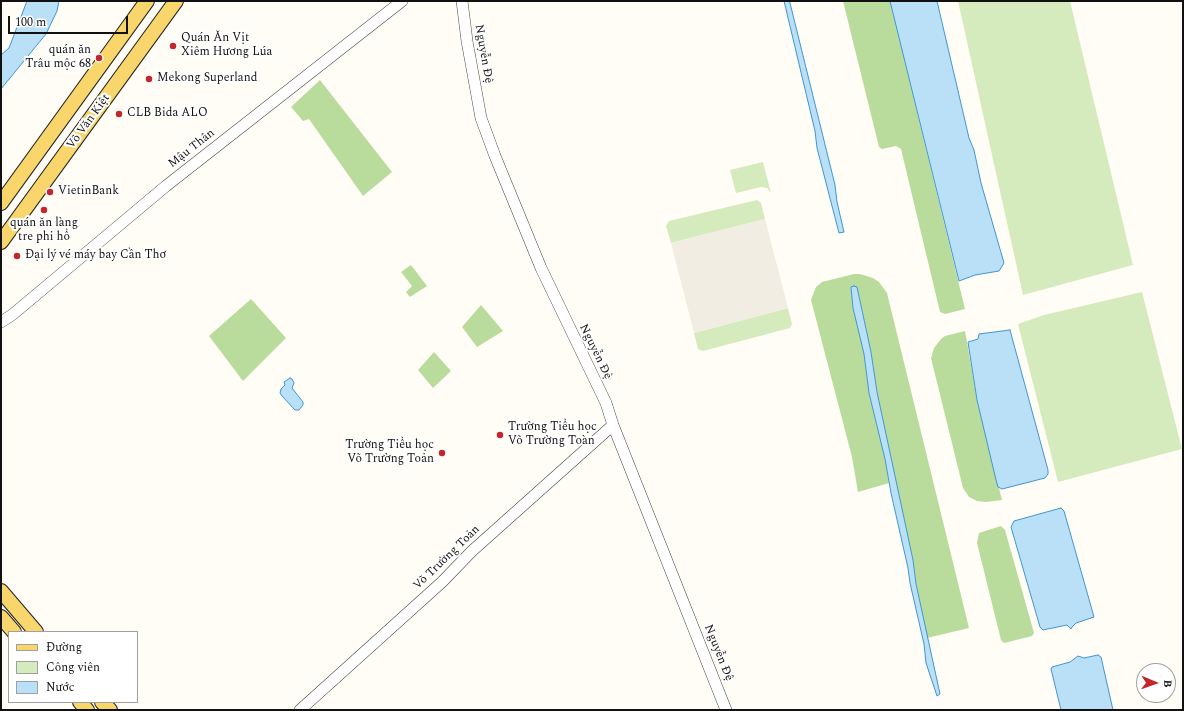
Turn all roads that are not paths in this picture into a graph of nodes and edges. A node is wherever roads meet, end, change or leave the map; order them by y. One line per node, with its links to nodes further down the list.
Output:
1 (147, 1): 5 (main road, Võ Văn Kiệt)
2 (176, 1): 6 (main road, Võ Văn Kiệt)
3 (402, 1): 7 (street, Mậu Thân)
4 (462, 1): 8 (street, Nguyễn Đệ)
5 (1, 203)
6 (1, 242)
7 (1, 322)
8 (612, 425): 13 (street, Võ Trường Toản); 14 (street, Nguyễn Đệ)
9 (1, 591): 12 (main road)
10 (1, 617): 11 (main road)
11 (13, 631)
12 (35, 631)
13 (300, 710)
14 (726, 710)

